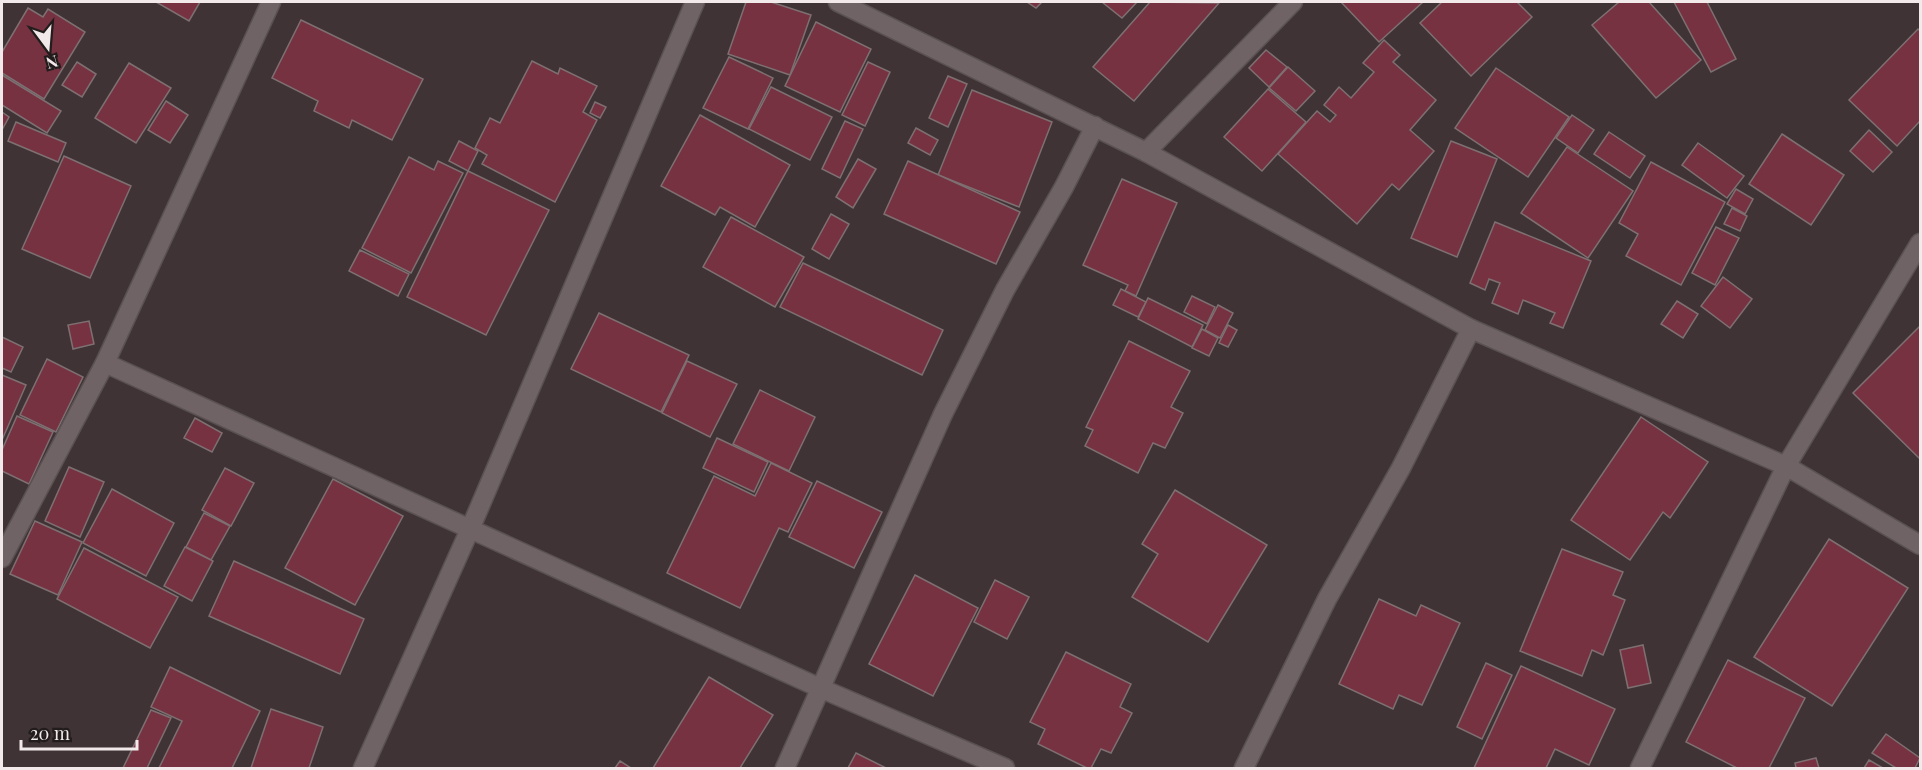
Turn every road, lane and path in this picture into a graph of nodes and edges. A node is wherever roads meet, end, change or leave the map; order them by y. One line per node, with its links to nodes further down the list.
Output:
1 (271, 2): 9 (street)
2 (695, 2): 11 (street)
3 (838, 2): 5 (street)
4 (1293, 2): 6 (street)
5 (1095, 126): 6 (street); 14 (street)
6 (1146, 152): 8 (street)
7 (1920, 243): 10 (street)
8 (1472, 329): 10 (street); 18 (street)
9 (105, 363): 11 (street); 13 (street)
10 (1786, 466): 12 (street); 19 (street)
11 (471, 527): 14 (street); 15 (street)
12 (1920, 545)
13 (2, 558)
14 (820, 688): 16 (street); 17 (street)
15 (363, 768)
16 (784, 768)
17 (1005, 768)
18 (1244, 768)
19 (1640, 768)

